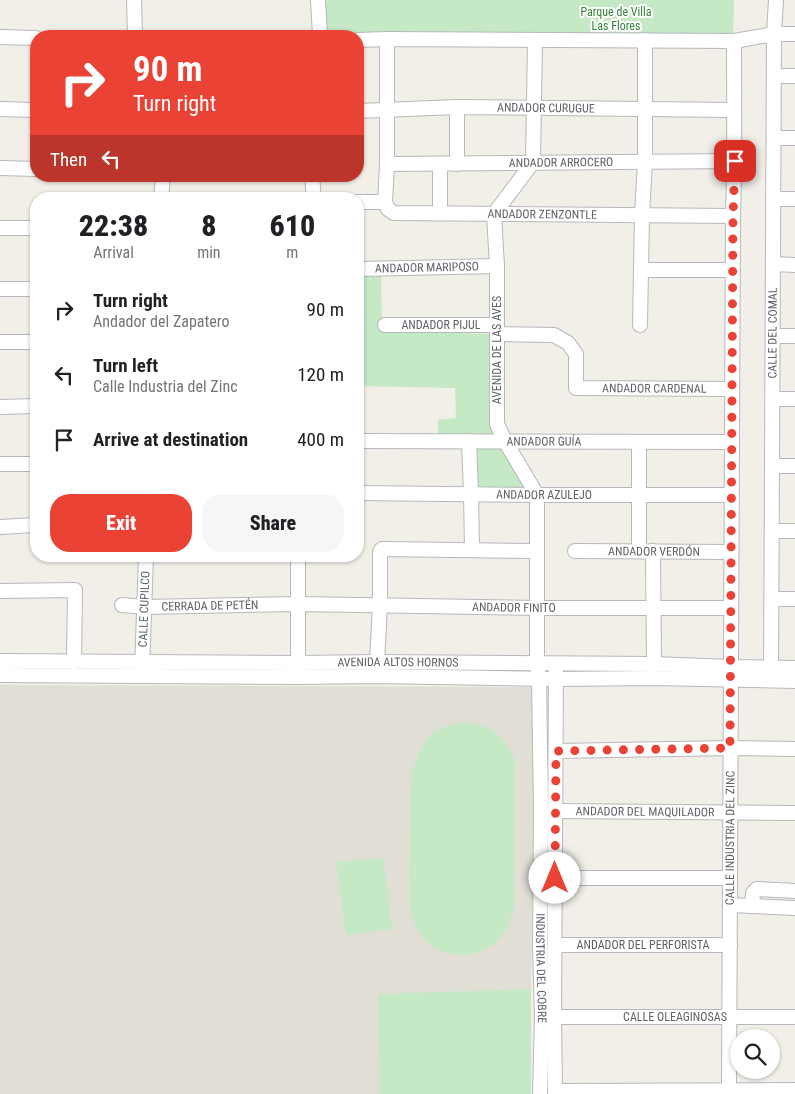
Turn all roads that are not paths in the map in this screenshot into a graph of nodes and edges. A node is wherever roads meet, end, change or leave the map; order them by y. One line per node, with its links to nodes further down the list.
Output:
1 (134, 0): 4 (street)
2 (318, 0): 5 (street)
3 (776, 0): 6 (street, CALLE DEL COMAL)
4 (135, 30)
5 (320, 30)
6 (774, 34): 7 (street); 14 (street); 15 (street, CALLE DEL COMAL)
7 (795, 34)
8 (0, 37): 9 (street)
9 (30, 38)
10 (387, 39): 11 (street); 12 (street); 22 (street)
11 (364, 40)
12 (535, 40): 13 (street); 18 (street)
13 (645, 40): 14 (street); 20 (street)
14 (734, 41): 23 (street, CALLE INDUSTRIA DEL ZINC)
15 (774, 76): 16 (street); 25 (street, CALLE DEL COMAL)
16 (795, 76)
17 (457, 108): 18 (street, ANDADOR CURUGUE); 22 (street, ANDADOR CURUGUE); 32 (street)
18 (533, 108): 20 (street, ANDADOR CURUGUE); 28 (street)
19 (0, 109): 21 (street)
20 (645, 109): 23 (street, ANDADOR CURUGUE); 29 (street)
21 (30, 110)
22 (387, 110): 24 (street, ANDADOR CURUGUE); 30 (street)
23 (734, 110): 27 (street, CALLE INDUSTRIA DEL ZINC)
24 (364, 111)
25 (774, 138): 26 (street); 35 (street, CALLE DEL COMAL)
26 (795, 138)
27 (735, 161): 29 (street, ANDADOR ARROCERO); 42 (street, CALLE INDUSTRIA DEL ZINC)
28 (533, 162): 29 (street, ANDADOR ARROCERO); 32 (street, ANDADOR ARROCERO); 40 (street)
29 (645, 162): 41 (street)
30 (387, 164): 31 (street, ANDADOR ARROCERO); 38 (street)
31 (440, 164): 32 (street, ANDADOR ARROCERO); 39 (street)
32 (457, 164)
33 (0, 168): 34 (street)
34 (30, 169)
35 (774, 199): 36 (street); 45 (street, CALLE DEL COMAL)
36 (795, 199)
37 (364, 202): 38 (street, ANDADOR ZENZONTLE)
38 (385, 202): 39 (street, ANDADOR ZENZONTLE)
39 (440, 213): 40 (street, ANDADOR ZENZONTLE)
40 (494, 214): 41 (street, ANDADOR ZENZONTLE); 47 (street, AVENIDA DE LAS AVES)
41 (642, 215): 42 (street, ANDADOR ZENZONTLE); 49 (street)
42 (733, 216): 50 (street, CALLE INDUSTRIA DEL ZINC)
43 (0, 228): 44 (street)
44 (30, 228)
45 (773, 264): 46 (street); 56 (street, CALLE DEL COMAL)
46 (795, 265)
47 (497, 266): 48 (street, ANDADOR MARIPOSO); 55 (street, AVENIDA DE LAS AVES)
48 (364, 268)
49 (641, 270): 50 (street); 54 (street)
50 (733, 270): 61 (street, CALLE INDUSTRIA DEL ZINC)
51 (0, 289): 52 (street)
52 (30, 289)
53 (385, 324): 55 (street, ANDADOR PIJUL)
54 (640, 325)
55 (497, 329): 60 (street, ANDADOR PIJUL); 68 (street, AVENIDA DE LAS AVES)
56 (773, 336): 57 (street); 62 (street, CALLE DEL COMAL)
57 (795, 336)
58 (0, 342): 59 (street)
59 (30, 342)
60 (576, 388): 61 (street, ANDADOR CARDENAL)
61 (732, 389): 70 (street, CALLE INDUSTRIA DEL ZINC)
62 (773, 399): 63 (street); 73 (street, CALLE DEL COMAL)
63 (795, 399)
64 (30, 406): 65 (street)
65 (0, 407)
66 (364, 441): 67 (street, ANDADOR GUÍA)
67 (469, 441): 68 (street, ANDADOR GUÍA); 76 (street)
68 (505, 441): 69 (street, ANDADOR GUÍA); 77 (street, AVENIDA DE LAS AVES)
69 (639, 442): 70 (street, ANDADOR GUÍA); 78 (street)
70 (732, 442): 79 (street, CALLE INDUSTRIA DEL ZINC)
71 (0, 464): 72 (street)
72 (30, 464)
73 (772, 466): 74 (street); 82 (street, CALLE DEL COMAL)
74 (795, 466)
75 (364, 493): 76 (street, ANDADOR AZULEJO)
76 (471, 493): 77 (street, ANDADOR AZULEJO); 84 (street)
77 (537, 495): 78 (street, ANDADOR AZULEJO); 85 (street)
78 (639, 495): 79 (street, ANDADOR AZULEJO); 87 (street)
79 (732, 495): 89 (street, CALLE INDUSTRIA DEL ZINC)
80 (30, 525): 81 (street)
81 (0, 527)
82 (772, 531): 83 (street); 93 (street, CALLE DEL COMAL)
83 (795, 532)
84 (472, 550): 85 (street); 96 (street)
85 (537, 551): 100 (street)
86 (575, 551): 87 (street, ANDADOR VERDÓN)
87 (639, 551): 88 (street, ANDADOR VERDÓN)
88 (654, 551): 89 (street, ANDADOR VERDÓN); 99 (street)
89 (732, 552): 101 (street, CALLE INDUSTRIA DEL ZINC)
90 (146, 562): 98 (street, CALLE CUPILCO)
91 (298, 562): 95 (street)
92 (0, 591): 103 (street)
93 (772, 599): 94 (street); 112 (street, CALLE DEL COMAL)
94 (795, 599)
95 (298, 604): 96 (street, ANDADOR FINITO); 98 (street, CERRADA DE PETÉN); 105 (street)
96 (380, 605): 100 (street, ANDADOR FINITO); 104 (street)
97 (122, 606): 98 (street, CERRADA DE PETÉN)
98 (145, 606): 109 (street, CALLE CUPILCO)
99 (653, 607): 100 (street, ANDADOR FINITO); 101 (street, ANDADOR FINITO); 108 (street)
100 (537, 608): 106 (street)
101 (731, 608): 111 (street, CALLE INDUSTRIA DEL ZINC)
102 (0, 661): 103 (street, AVENIDA ALTOS HORNOS)
103 (74, 662): 109 (street, AVENIDA ALTOS HORNOS)
104 (377, 662): 105 (street, AVENIDA ALTOS HORNOS); 106 (street, AVENIDA ALTOS HORNOS)
105 (298, 663): 109 (street, AVENIDA ALTOS HORNOS)
106 (537, 663): 107 (street, AVENIDA ALTOS HORNOS); 114 (street, INDUSTRIA DEL COBRE)
107 (556, 664): 108 (street, AVENIDA ALTOS HORNOS); 115 (street, INDUSTRIA DEL COBRE)
108 (654, 664): 111 (street, AVENIDA ALTOS HORNOS)
109 (142, 668): 113 (street, AVENIDA ALTOS HORNOS); 114 (street, AVENIDA ALTOS HORNOS)
110 (795, 668): 112 (street, AVENIDA ALTOS HORNOS)
111 (731, 673): 112 (street, AVENIDA ALTOS HORNOS); 115 (street, AVENIDA ALTOS HORNOS); 117 (street, CALLE INDUSTRIA DEL ZINC)
112 (771, 674): 116 (street, AVENIDA ALTOS HORNOS)
113 (0, 675)
114 (539, 679): 115 (street, AVENIDA ALTOS HORNOS); 131 (street, INDUSTRIA DEL COBRE)
115 (556, 679): 119 (street, INDUSTRIA DEL COBRE)
116 (795, 681)
117 (730, 748): 118 (street); 119 (street); 121 (street, CALLE INDUSTRIA DEL ZINC)
118 (795, 749)
119 (556, 751): 120 (street, INDUSTRIA DEL COBRE)
120 (555, 811): 121 (street, ANDADOR DEL MAQUILADOR); 123 (street, INDUSTRIA DEL COBRE)
121 (730, 813): 122 (street, ANDADOR DEL MAQUILADOR); 124 (street, CALLE INDUSTRIA DEL ZINC)
122 (795, 813)
123 (555, 878): 124 (street); 129 (street, INDUSTRIA DEL COBRE)
124 (730, 878): 126 (street, CALLE INDUSTRIA DEL ZINC)
125 (795, 891): 127 (street)
126 (730, 905): 127 (street); 130 (street, CALLE INDUSTRIA DEL ZINC)
127 (752, 906): 128 (street)
128 (795, 908)
129 (555, 945): 130 (street, ANDADOR DEL PERFORISTA); 131 (street, INDUSTRIA DEL COBRE)
130 (730, 945): 132 (street, CALLE INDUSTRIA DEL ZINC)
131 (548, 1017): 132 (street, CALLE OLEAGINOSAS); 136 (street, INDUSTRIA DEL COBRE); 137 (street, INDUSTRIA DEL COBRE)
132 (729, 1017): 133 (street, CALLE OLEAGINOSAS); 135 (street, CALLE INDUSTRIA DEL ZINC)
133 (795, 1017)
134 (795, 1090): 135 (street)
135 (729, 1092): 136 (street)
136 (555, 1093)
137 (540, 1094)

